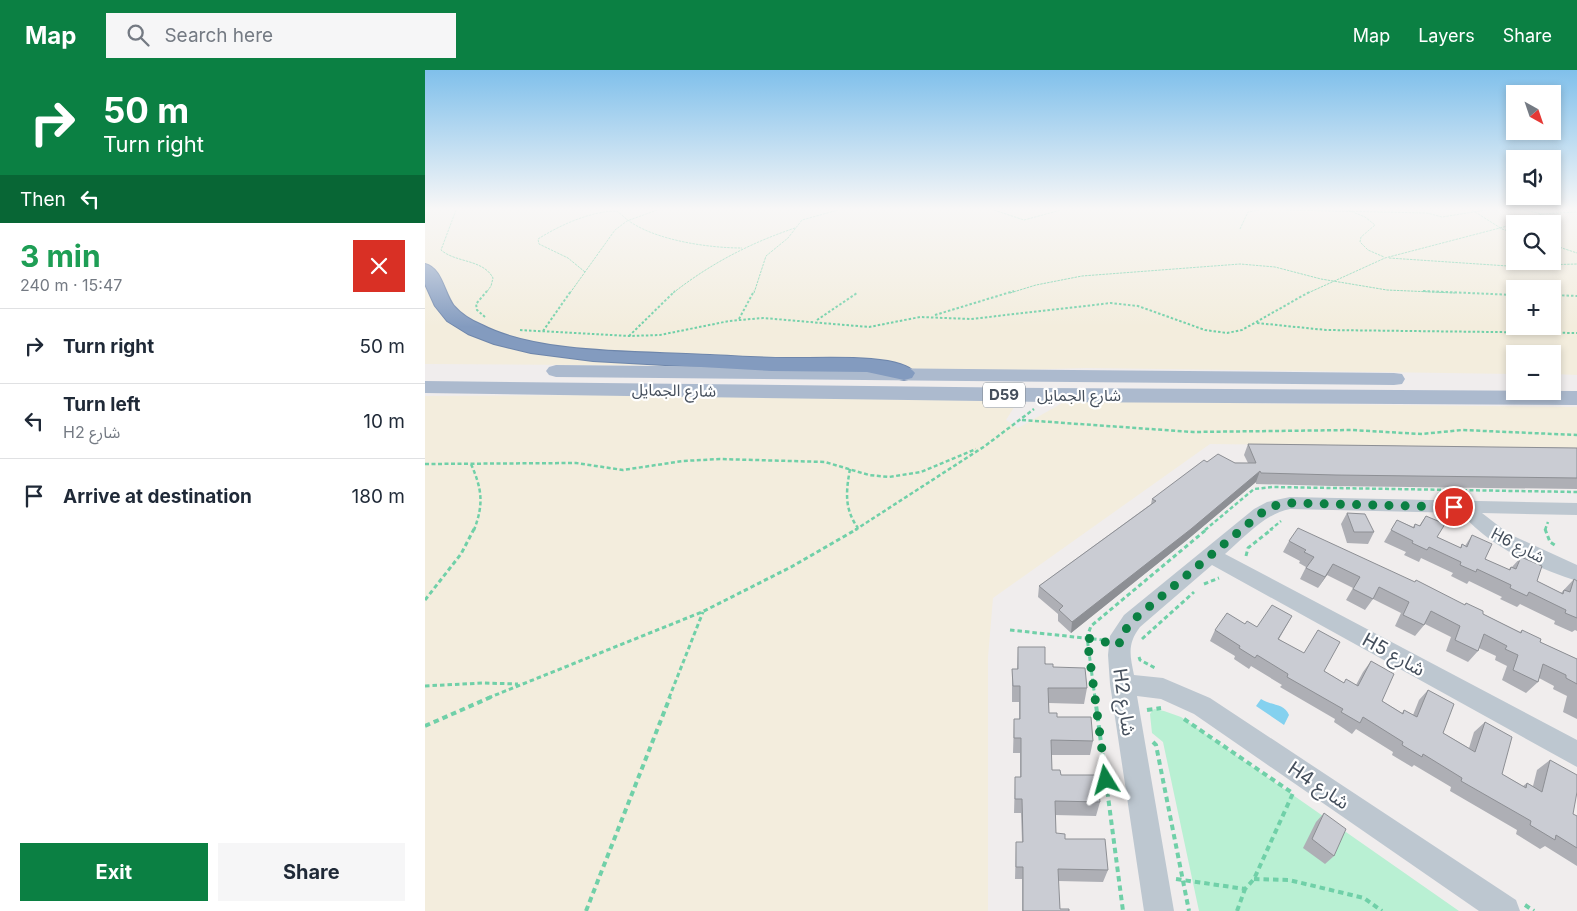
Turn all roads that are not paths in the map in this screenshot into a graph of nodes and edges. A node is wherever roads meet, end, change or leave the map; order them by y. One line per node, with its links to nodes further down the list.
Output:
1 (425, 269): 2 (highway)
2 (905, 373): 3 (main road, شارع الجمايل / D59); 6 (main road, شارع الجمايل)
3 (1506, 380)
4 (1561, 381): 5 (main road)
5 (1577, 381)
6 (426, 382): 7 (main road, شارع الجمايل / D59)
7 (1577, 398)
8 (1466, 507): 9 (street, H2 شارع); 10 (street, H2 شارع); 11 (street, H6 شارع)
9 (1577, 509)
10 (1221, 560): 12 (street, H2 شارع); 13 (street, H5 شارع)
11 (1577, 573)
12 (1122, 684): 14 (street, H2 شارع); 15 (street, H4 شارع)
13 (1577, 754)
14 (1159, 911)
15 (1505, 911)

